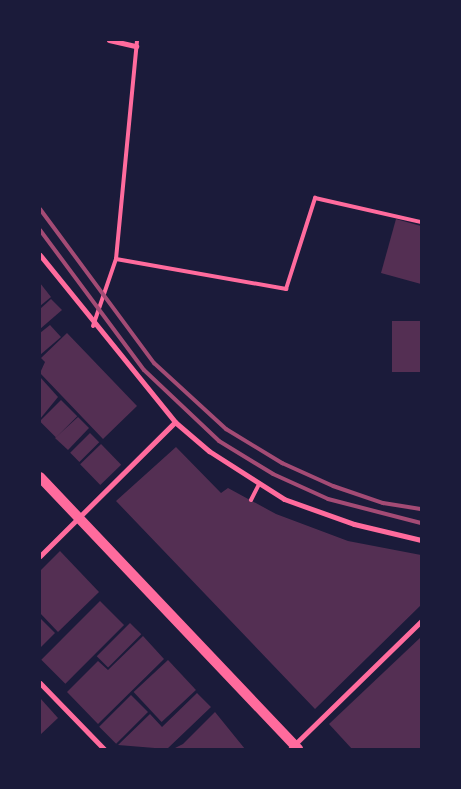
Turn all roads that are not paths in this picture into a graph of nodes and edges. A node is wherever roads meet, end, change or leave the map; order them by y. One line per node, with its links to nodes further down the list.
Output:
1 (109, 40): 2 (street)
2 (137, 43): 5 (lane)
3 (421, 222): 5 (lane)
4 (40, 255): 6 (street)
5 (116, 259): 6 (lane)
6 (93, 326): 7 (street)
7 (175, 422): 9 (street); 11 (street)
8 (40, 477): 11 (main road)
9 (259, 484): 10 (lane); 12 (street)
10 (251, 500)
11 (80, 518): 13 (street); 16 (main road)
12 (421, 540)
13 (40, 556)
14 (421, 621): 16 (street)
15 (40, 683): 17 (street)
16 (294, 748)
17 (104, 749)

